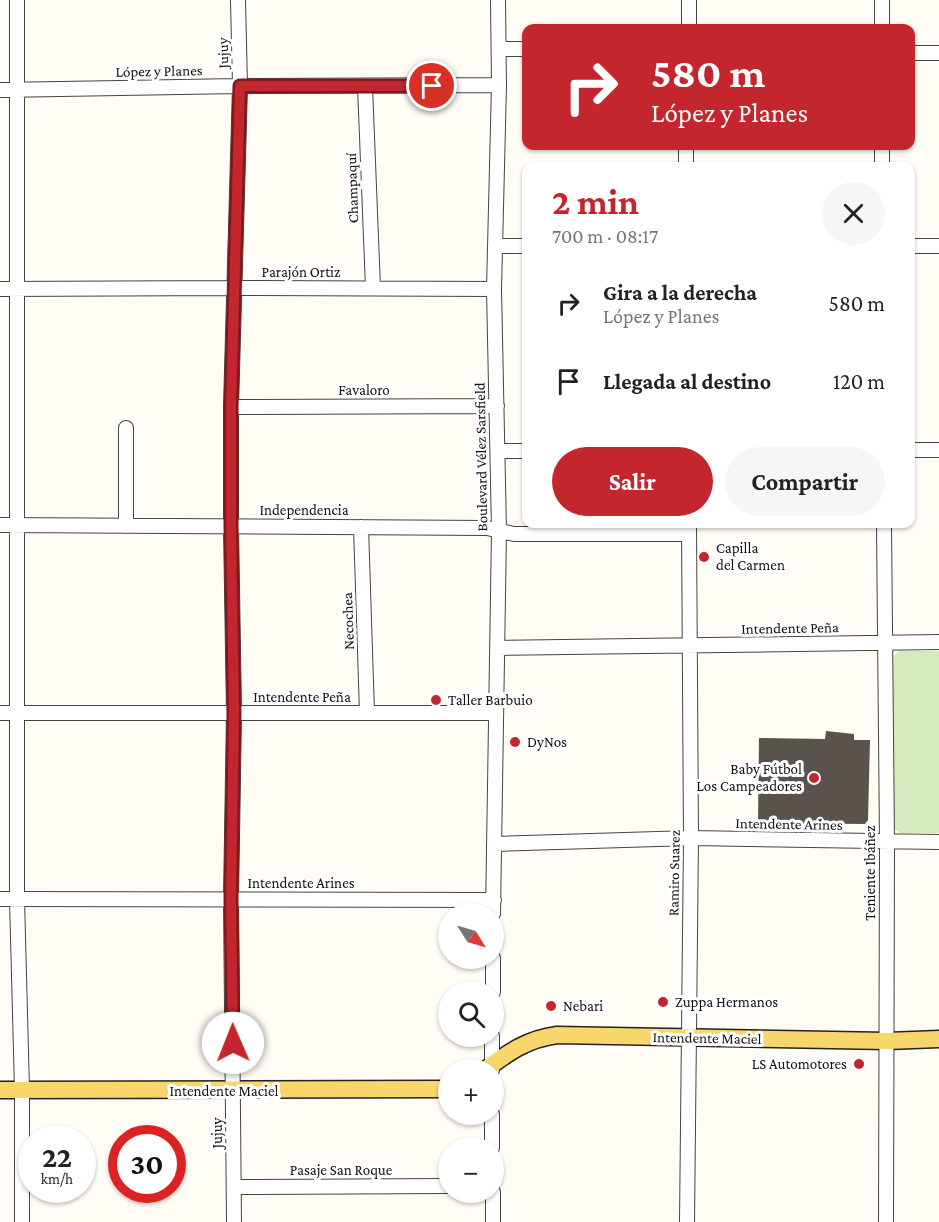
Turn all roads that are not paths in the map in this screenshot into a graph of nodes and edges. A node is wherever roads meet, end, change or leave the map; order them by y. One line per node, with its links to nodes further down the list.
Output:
1 (17, 0): 16 (street)
2 (238, 0): 13 (street, Jujuy)
3 (498, 0): 8 (street, Boulevard Vélez Sarsfield)
4 (689, 0): 6 (street)
5 (882, 0): 7 (street)
6 (689, 24)
7 (882, 24)
8 (499, 49): 9 (street); 12 (street, Boulevard Vélez Sarsfield)
9 (522, 49)
10 (915, 53): 11 (street)
11 (939, 53)
12 (499, 85): 14 (street, López y Planes); 17 (street, Boulevard Vélez Sarsfield)
13 (240, 86): 14 (street, López y Planes); 16 (street, López y Planes); 21 (street, Jujuy)
14 (365, 86): 22 (street, Champaquí)
15 (0, 90): 16 (street, López y Planes)
16 (17, 90): 23 (street)
17 (495, 246): 18 (street); 24 (street, Boulevard Vélez Sarsfield)
18 (522, 246)
19 (915, 246): 20 (street)
20 (939, 246)
21 (234, 288): 22 (street, Parajón Ortiz); 23 (street, Parajón Ortiz); 27 (street, Jujuy)
22 (373, 288): 24 (street, Parajón Ortiz)
23 (17, 289): 25 (street, Parajón Ortiz); 34 (street)
24 (494, 289): 26 (street, Boulevard Vélez Sarsfield)
25 (0, 290)
26 (497, 406): 27 (street, Favaloro); 31 (street, Boulevard Vélez Sarsfield)
27 (231, 407): 36 (street, Jujuy)
28 (126, 428): 35 (street)
29 (915, 450): 30 (street)
30 (939, 450)
31 (498, 451): 32 (street); 40 (street, Boulevard Vélez Sarsfield)
32 (522, 451)
33 (0, 525): 34 (street, Independencia)
34 (18, 525): 35 (street, Independencia); 46 (street)
35 (126, 526): 36 (street, Independencia)
36 (231, 526): 37 (street, Independencia); 47 (street, Jujuy)
37 (361, 527): 40 (street, Independencia); 48 (street, Necochea)
38 (884, 528): 42 (street, Teniente Ibáñez)
39 (689, 529): 40 (street, Independencia); 43 (street, Ramiro Suarez)
40 (499, 531): 44 (street, Boulevard Vélez Sarsfield)
41 (939, 642): 42 (street, Intendente Peña)
42 (885, 643): 43 (street, Intendente Peña); 53 (street, Teniente Ibáñez)
43 (690, 646): 44 (street, Intendente Peña); 50 (street, Ramiro Suarez)
44 (497, 648): 49 (street, Boulevard Vélez Sarsfield)
45 (0, 713): 46 (street, Intendente Peña)
46 (17, 713): 47 (street, Intendente Peña); 55 (street)
47 (234, 713): 48 (street, Intendente Peña); 56 (street, Jujuy)
48 (367, 713): 49 (street, Intendente Peña)
49 (496, 713): 52 (street, Boulevard Vélez Sarsfield)
50 (691, 838): 52 (street, Intendente Arines); 53 (street, Intendente Arines); 59 (street, Ramiro Suarez)
51 (939, 842): 53 (street, Intendente Arines)
52 (494, 843): 57 (street, Boulevard Vélez Sarsfield)
53 (887, 843): 61 (street, Teniente Ibáñez)
54 (0, 899): 55 (street, Intendente Arines)
55 (17, 899): 56 (street, Intendente Arines); 65 (street)
56 (231, 899): 58 (street, Intendente Arines); 66 (street, Jujuy)
57 (493, 903)
58 (438, 905)
59 (688, 1037): 61 (main road, Intendente Maciel); 62 (main road, Intendente Maciel); 73 (street, Ramiro Suarez)
60 (939, 1039): 61 (main road, Intendente Maciel)
61 (887, 1041): 74 (street, Teniente Ibáñez)
62 (502, 1059)
63 (438, 1089): 66 (main road, Intendente Maciel)
64 (0, 1090): 65 (main road, Intendente Maciel)
65 (22, 1090): 66 (main road, Intendente Maciel); 70 (street)
66 (234, 1091): 68 (street, Jujuy)
67 (438, 1186): 68 (street, Pasaje San Roque)
68 (234, 1187): 71 (street, Jujuy)
69 (493, 1203): 72 (street)
70 (22, 1222)
71 (234, 1222)
72 (493, 1222)
73 (687, 1222)
74 (886, 1222)

